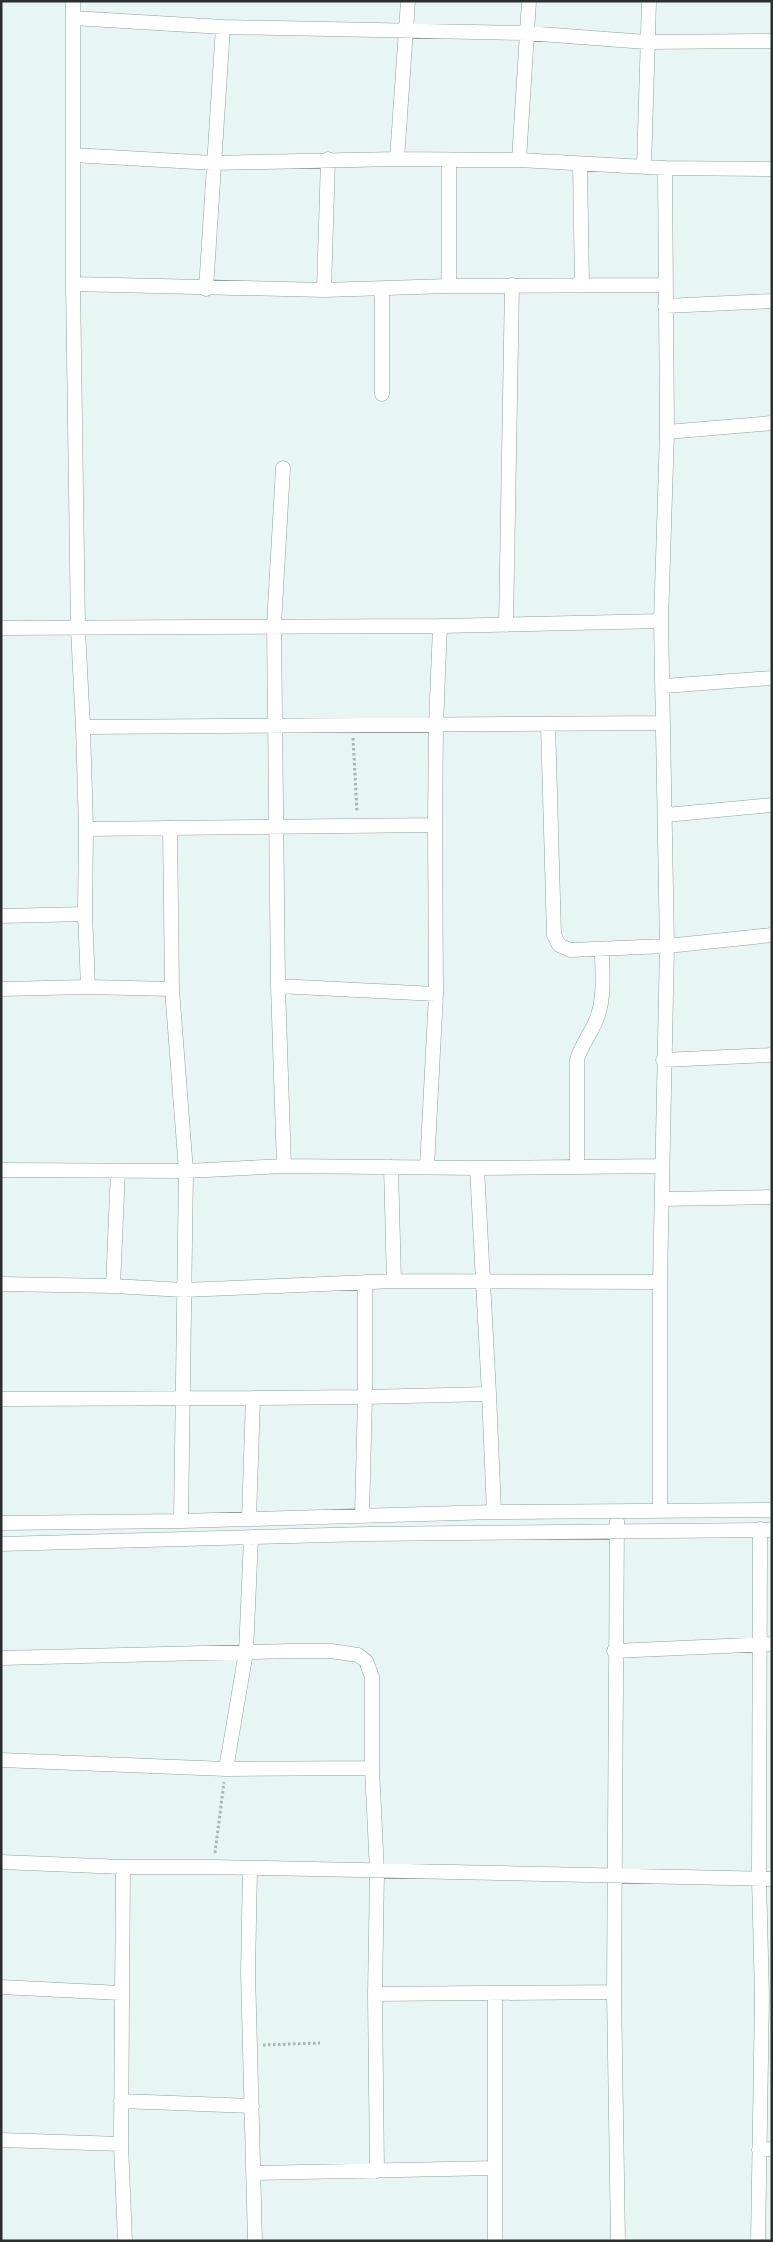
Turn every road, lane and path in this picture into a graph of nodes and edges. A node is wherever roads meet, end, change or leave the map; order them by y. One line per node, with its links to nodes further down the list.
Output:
1 (72, 1): 5 (street)
2 (408, 1): 7 (street)
3 (529, 1): 8 (street)
4 (649, 1): 10 (street)
5 (73, 18): 6 (street); 11 (street)
6 (223, 27): 7 (street); 16 (street)
7 (405, 31): 8 (street); 13 (street)
8 (526, 34): 10 (street); 15 (street)
9 (772, 41): 10 (street)
10 (646, 42): 18 (street)
11 (73, 155): 16 (street); 21 (street)
12 (328, 159): 13 (street); 16 (street); 28 (street)
13 (397, 159): 14 (street)
14 (448, 160): 15 (street); 25 (street)
15 (519, 160): 17 (street)
16 (214, 164): 26 (street)
17 (580, 164): 18 (street); 23 (street)
18 (644, 167): 19 (street)
19 (665, 168): 20 (street); 24 (street)
20 (772, 169)
21 (73, 284): 26 (street); 40 (street)
22 (512, 285): 23 (street); 25 (street); 37 (street)
23 (582, 285): 24 (street)
24 (665, 285): 30 (street)
25 (449, 286): 27 (street)
26 (206, 289): 28 (street)
27 (382, 289): 28 (street); 31 (street)
28 (324, 290)
29 (772, 301): 30 (street)
30 (665, 306): 33 (street)
31 (382, 394)
32 (772, 423): 33 (street)
33 (667, 432): 35 (street)
34 (284, 468): 36 (street)
35 (661, 621): 37 (street); 42 (street)
36 (274, 625): 38 (street); 40 (street); 45 (street)
37 (506, 625): 38 (street)
38 (440, 626): 47 (street)
39 (1, 628): 40 (street)
40 (78, 629): 48 (street)
41 (772, 678): 42 (street)
42 (664, 686): 43 (street)
43 (663, 723): 44 (street); 50 (street)
44 (548, 724): 47 (street); 60 (street)
45 (274, 725): 46 (street); 48 (street); 54 (street)
46 (352, 725): 47 (street); 52 (path)
47 (436, 725): 51 (street)
48 (83, 727): 55 (street)
49 (772, 806): 50 (street)
50 (666, 815): 59 (street)
51 (435, 825): 52 (street); 65 (street)
52 (358, 827): 54 (street)
53 (170, 828): 54 (street); 55 (street); 63 (street)
54 (276, 828): 61 (street)
55 (86, 829): 56 (street)
56 (85, 914): 57 (street); 62 (street)
57 (1, 916)
58 (772, 935): 59 (street)
59 (667, 946): 60 (street); 67 (street)
60 (602, 949): 72 (street)
61 (278, 986): 65 (street); 68 (street)
62 (88, 987): 63 (street); 64 (street)
63 (172, 988): 76 (street)
64 (1, 989)
65 (436, 994): 71 (street)
66 (772, 1055): 67 (street)
67 (663, 1060): 69 (street)
68 (284, 1166): 70 (street); 76 (street)
69 (662, 1166): 72 (street); 78 (street)
70 (391, 1167): 71 (street); 79 (street)
71 (427, 1167): 73 (street)
72 (577, 1167): 73 (street)
73 (478, 1168): 80 (street)
74 (1, 1170): 75 (street)
75 (118, 1171): 76 (street); 84 (street)
76 (186, 1171): 85 (street)
77 (772, 1197): 78 (street)
78 (662, 1199): 81 (street)
79 (394, 1281): 80 (street); 82 (street)
80 (484, 1282): 81 (street); 86 (street)
81 (660, 1282): 91 (street)
82 (365, 1283): 85 (street); 89 (street)
83 (1, 1284): 84 (street)
84 (113, 1286): 85 (street)
85 (184, 1290): 87 (street)
86 (489, 1394): 89 (street); 94 (street)
87 (184, 1398): 88 (street); 90 (street); 97 (street)
88 (253, 1398): 89 (street); 96 (street)
89 (364, 1398): 95 (street)
90 (1, 1399)
91 (660, 1510): 92 (street); 93 (street)
92 (772, 1510)
93 (617, 1511): 94 (street); 100 (street)
94 (494, 1512): 95 (street)
95 (362, 1515): 96 (street)
96 (249, 1519): 97 (street)
97 (181, 1521): 98 (street)
98 (1, 1523)
99 (766, 1529): 100 (street); 103 (street)
100 (616, 1530): 101 (street); 104 (street)
101 (251, 1538): 102 (street); 105 (street)
102 (1, 1544)
103 (765, 1644): 104 (street); 116 (street)
104 (614, 1650): 115 (street)
105 (246, 1652): 106 (street); 108 (street); 109 (street)
106 (1, 1658)
107 (1, 1760): 109 (street)
108 (372, 1768): 109 (street); 114 (street)
109 (226, 1769): 112 (path)
110 (1, 1862): 111 (street)
111 (122, 1867): 112 (street); 119 (street)
112 (214, 1867): 113 (street)
113 (250, 1868): 114 (street); 124 (street)
114 (377, 1872): 115 (street); 120 (street)
115 (614, 1876): 116 (street); 118 (street)
116 (765, 1879): 122 (street)
117 (1, 1987): 119 (street)
118 (614, 1992): 121 (street); 136 (street)
119 (121, 1993): 125 (street)
120 (376, 1994): 121 (street); 131 (street)
121 (495, 1994): 130 (street)
122 (767, 1997): 129 (street)
123 (320, 2043): 124 (path)
124 (250, 2046): 126 (street)
125 (121, 2101): 126 (street); 128 (street)
126 (252, 2106): 132 (street)
127 (1, 2140): 128 (street)
128 (121, 2144): 133 (street)
129 (766, 2150): 137 (street)
130 (495, 2168): 131 (street); 135 (street)
131 (377, 2171): 132 (street)
132 (254, 2173): 134 (street)
133 (125, 2241)
134 (255, 2241)
135 (495, 2241)
136 (618, 2241)
137 (758, 2241)

